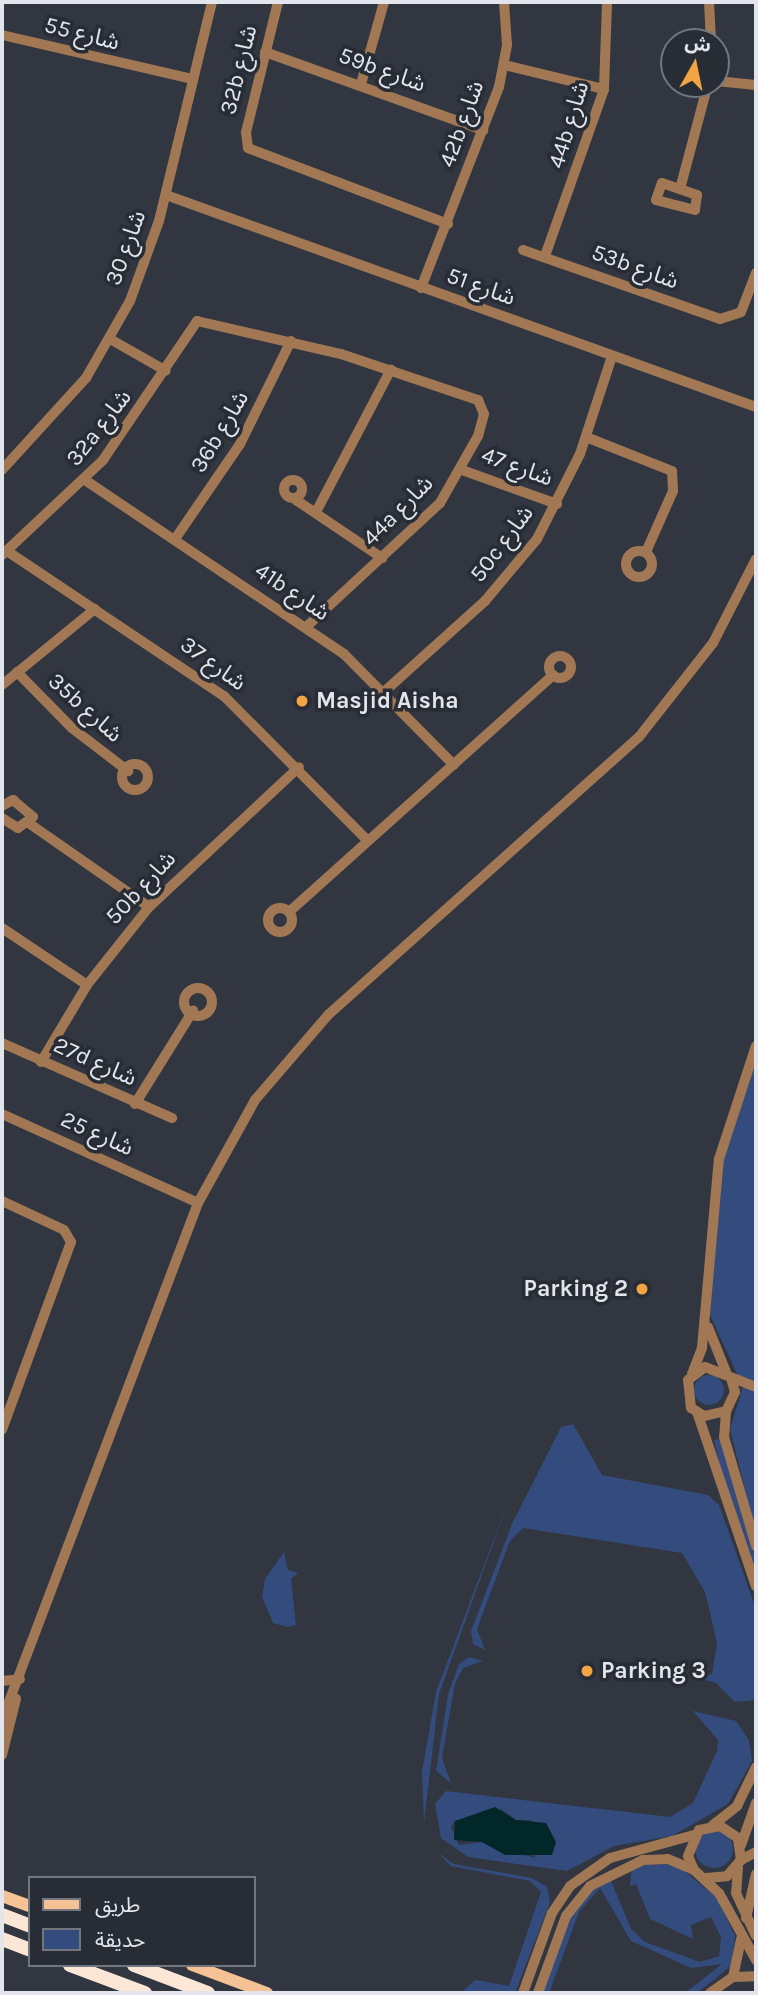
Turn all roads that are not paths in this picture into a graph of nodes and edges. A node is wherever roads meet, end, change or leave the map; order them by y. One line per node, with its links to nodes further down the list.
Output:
1 (212, 2): 11 (street, شارع 30)
2 (278, 2): 9 (street, 32b شارع)
3 (384, 2): 13 (street)
4 (504, 2): 10 (street, 42b شارع)
5 (607, 2): 15 (street, 44b شارع)
6 (709, 2): 7 (street)
7 (710, 28)
8 (2, 35): 11 (street, شارع 55)
9 (265, 52): 13 (street, 59b شارع); 20 (street, 32b شارع)
10 (505, 65): 15 (street); 17 (street, 42b شارع)
11 (192, 82): 19 (street, شارع 30)
12 (730, 82): 14 (street)
13 (361, 84): 17 (street, 59b شارع)
14 (756, 85)
15 (604, 89): 22 (street, 44b شارع)
16 (704, 98): 18 (street)
17 (484, 130): 20 (street, 42b شارع)
18 (680, 189)
19 (165, 198): 24 (street, شارع 51); 25 (street, شارع 30)
20 (448, 223): 24 (street, 42b شارع)
21 (523, 250): 22 (street, 53b شارع)
22 (545, 256): 23 (street, 53b شارع)
23 (756, 273)
24 (424, 289): 27 (street, شارع 51)
25 (110, 339): 29 (street); 32 (street, شارع 30)
26 (291, 341): 28 (street); 29 (street, 32a شارع); 38 (street, 36b شارع)
27 (615, 357): 30 (street, شارع 51); 31 (street, 50c شارع)
28 (391, 369): 33 (street, 44a شارع); 37 (street)
29 (166, 371): 34 (street, 32a شارع)
30 (756, 407)
31 (586, 437): 36 (street, 50c شارع); 39 (street)
32 (2, 470)
33 (463, 470): 36 (street, شارع 47); 41 (street, 44a شارع)
34 (85, 480): 38 (street, 41b شارع); 40 (street, 32a شارع)
35 (296, 500): 37 (street)
36 (557, 504): 48 (street, 50c شارع)
37 (316, 512): 41 (street)
38 (175, 539): 44 (street, 41b شارع)
39 (646, 552)
40 (4, 553): 43 (street, شارع 37)
41 (382, 558): 44 (street, 44a شارع)
42 (756, 559): 68 (street)
43 (95, 609): 45 (street); 50 (street, شارع 37)
44 (306, 627): 48 (street, 41b شارع)
45 (17, 672): 47 (street); 51 (street, 35b شارع)
46 (553, 675): 49 (street)
47 (2, 685)
48 (385, 691): 49 (street, 41b شارع)
49 (454, 765): 55 (street)
50 (299, 767): 55 (street, شارع 37); 56 (street, 50b شارع)
51 (128, 771)
52 (2, 806): 54 (street)
53 (2, 818): 54 (street)
54 (30, 824): 56 (street)
55 (368, 841): 57 (street)
56 (149, 907): 59 (street, 50b شارع)
57 (289, 912)
58 (2, 928): 59 (street)
59 (87, 985): 63 (street, 50b شارع)
60 (193, 1011): 64 (street)
61 (2, 1043): 63 (street, 27d شارع)
62 (756, 1046): 69 (street)
63 (41, 1062): 64 (street, 27d شارع)
64 (135, 1104): 66 (street, 27d شارع)
65 (2, 1114): 68 (street, شارع 25)
66 (172, 1118)
67 (2, 1200): 75 (street)
68 (200, 1200): 78 (street)
69 (705, 1316): 70 (street); 71 (street)
70 (692, 1374): 71 (street); 74 (street)
71 (728, 1375): 72 (street); 73 (street)
72 (756, 1387)
73 (726, 1411): 74 (street); 76 (street)
74 (697, 1412): 77 (street)
75 (2, 1430)
76 (756, 1546)
77 (756, 1586)
78 (20, 1679): 79 (street); 80 (street); 81 (street)
79 (2, 1681)
80 (2, 1720)
81 (2, 1755)
82 (756, 1768): 84 (street)
83 (756, 1803): 86 (street)
84 (713, 1826): 85 (street); 86 (street)
85 (694, 1835): 89 (street); 110 (street)
86 (741, 1845): 88 (street)
87 (756, 1852): 88 (street)
88 (739, 1863): 91 (street); 95 (street)
89 (694, 1870): 91 (street); 111 (street)
90 (756, 1874): 95 (street)
91 (706, 1878): 99 (street)
92 (2, 1893): 93 (main road)
93 (28, 1905)
94 (2, 1915): 96 (highway)
95 (746, 1918): 97 (street)
96 (28, 1925)
97 (756, 1936)
98 (2, 1939): 100 (highway)
99 (741, 1939): 101 (street); 106 (street)
100 (28, 1949)
101 (756, 1960)
102 (75, 1967): 107 (highway)
103 (139, 1967): 108 (highway)
104 (196, 1967): 109 (main road)
105 (756, 1976): 106 (street)
106 (733, 1977): 112 (street)
107 (145, 1993)
108 (208, 1993)
109 (267, 1993)
110 (523, 1993)
111 (538, 1993)
112 (710, 1993)

